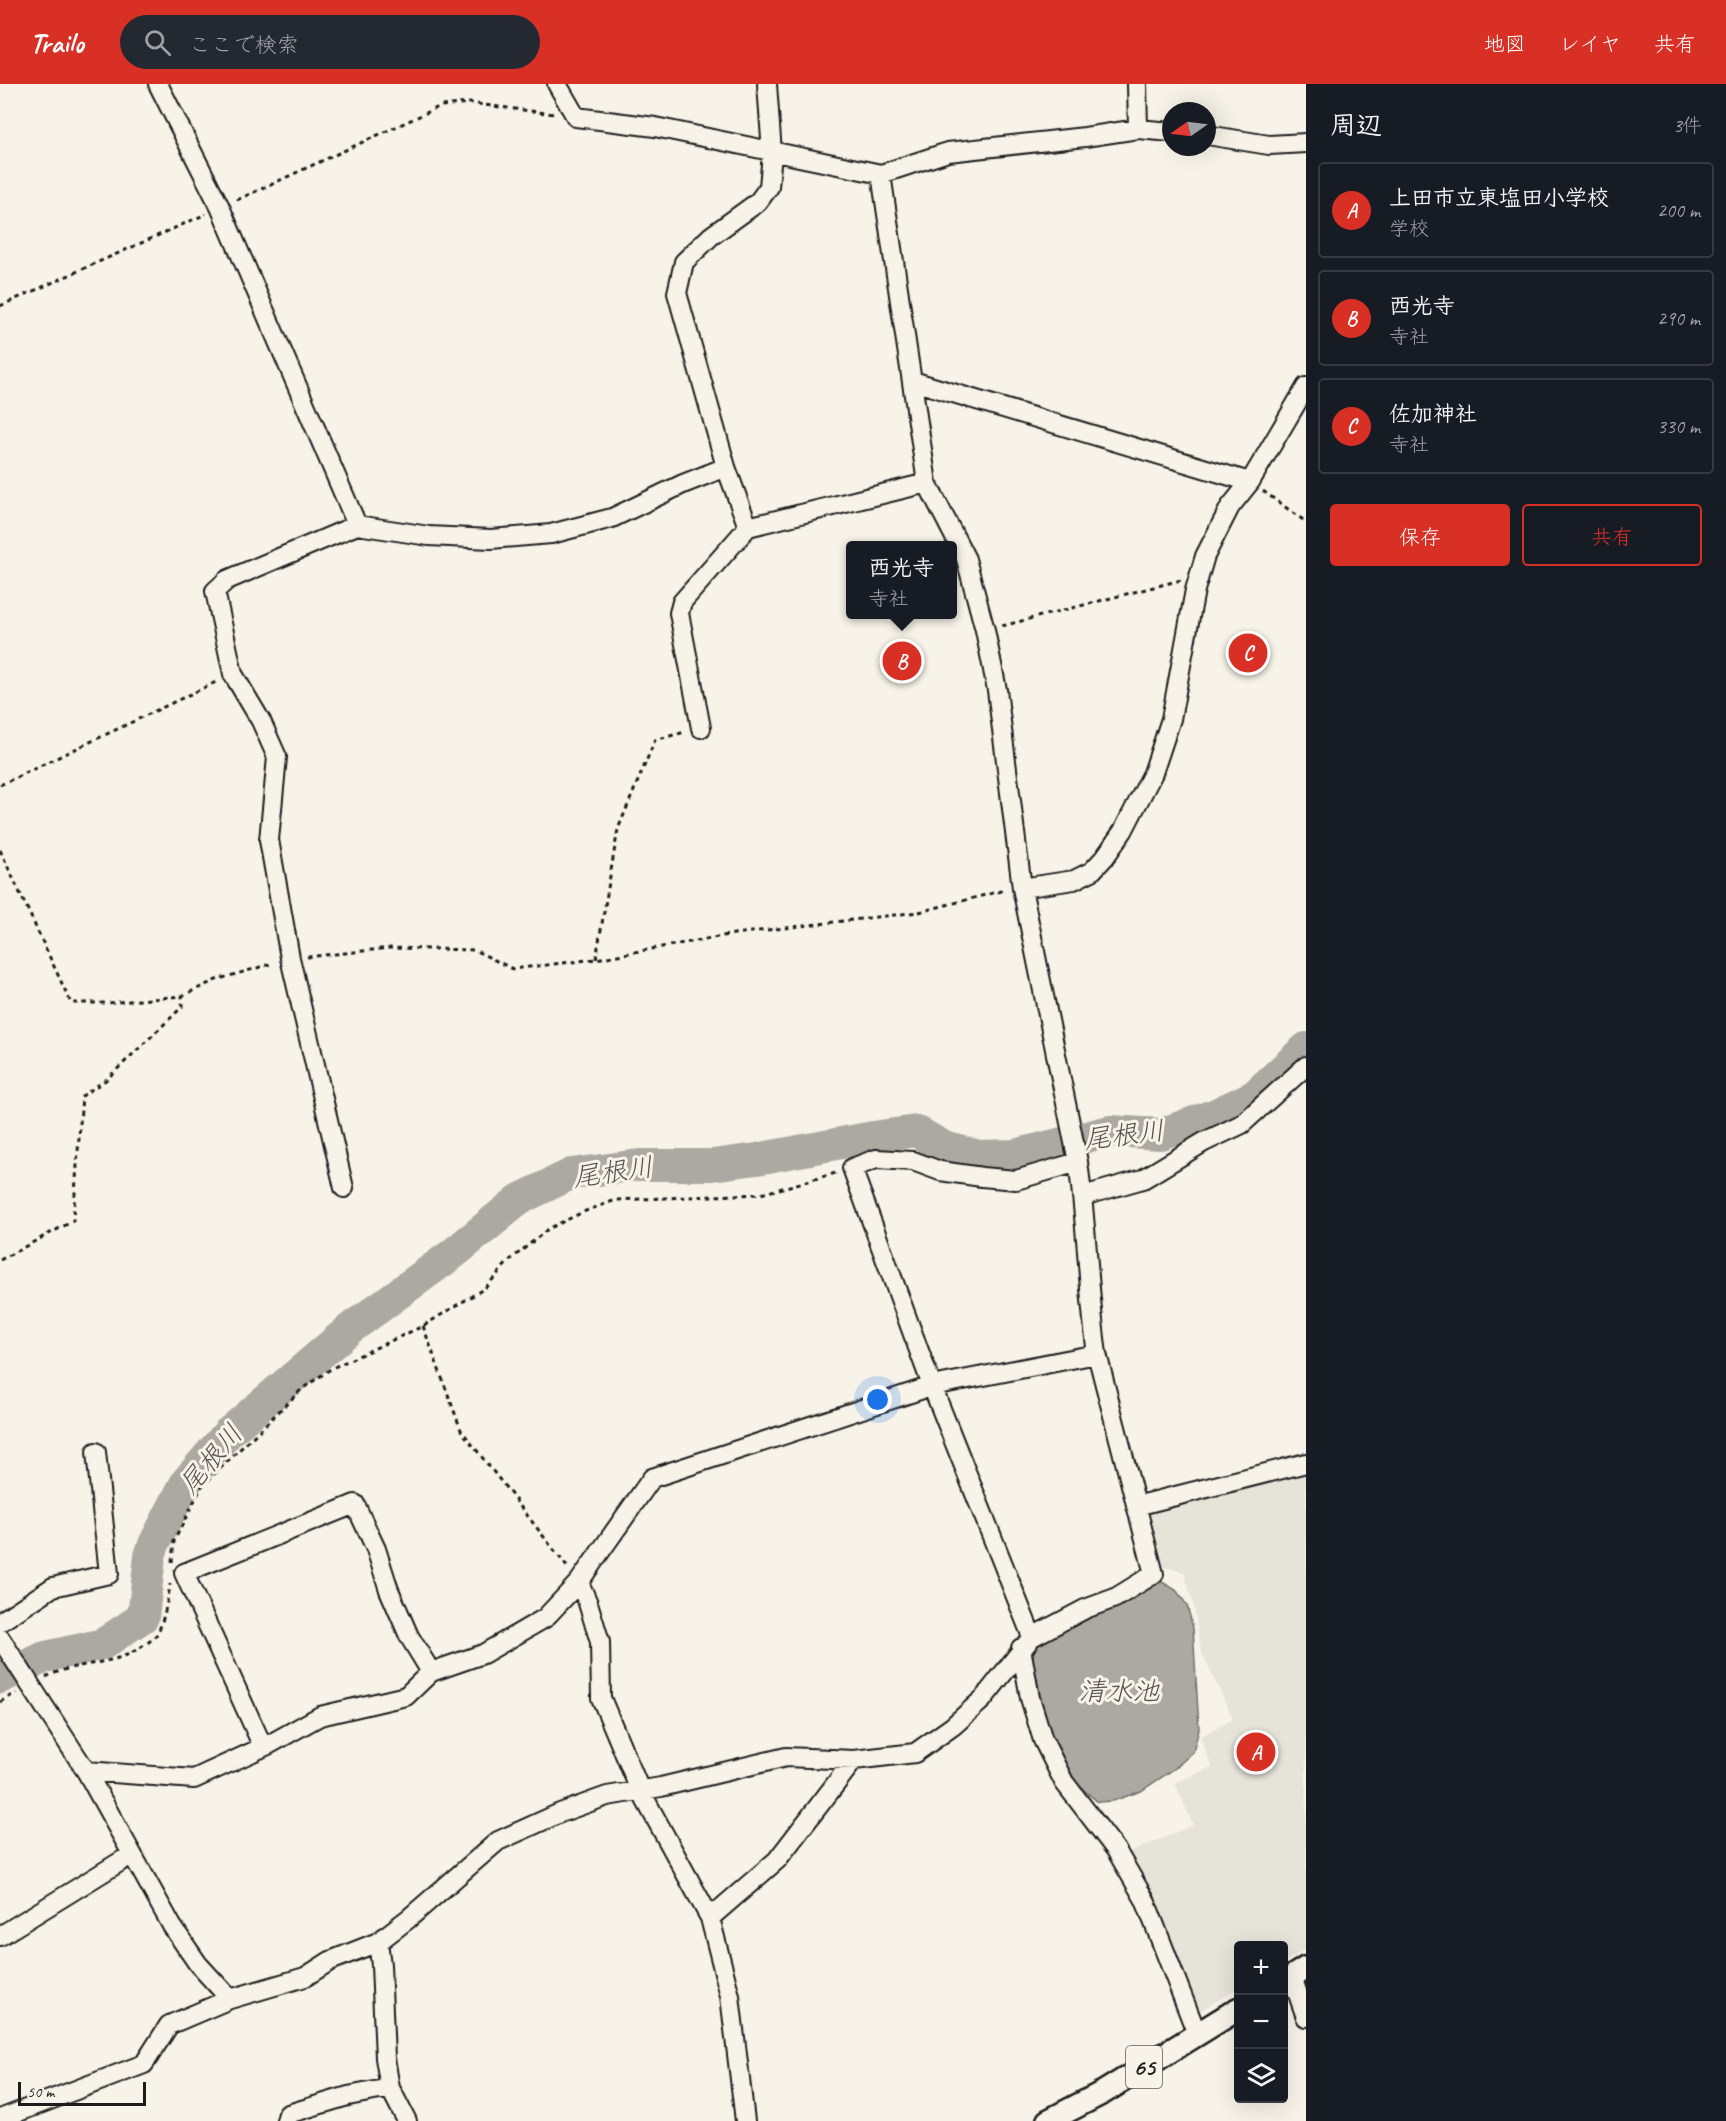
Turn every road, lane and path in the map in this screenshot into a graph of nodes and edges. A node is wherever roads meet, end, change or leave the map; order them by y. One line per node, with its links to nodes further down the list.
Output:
1 (158, 84): 12 (street)
2 (557, 84): 5 (street)
3 (767, 84): 10 (street)
4 (1137, 84): 6 (street)
5 (576, 117): 10 (street); 12 (path)
6 (1138, 129): 7 (street); 11 (street)
7 (1162, 131)
8 (1216, 136): 9 (street)
9 (1306, 142)
10 (772, 153): 11 (street); 16 (street)
11 (881, 174): 14 (street)
12 (220, 207): 13 (path); 20 (street)
13 (0, 306)
14 (913, 381): 17 (street); 18 (street)
15 (1306, 387): 17 (street)
16 (726, 467): 20 (street); 21 (street)
17 (1250, 482): 19 (path); 24 (street)
18 (927, 483): 21 (street); 22 (street)
19 (1306, 522)
20 (357, 525): 26 (street)
21 (748, 527): 27 (street)
22 (956, 541)
23 (957, 542): 25 (street)
24 (1199, 575): 25 (path); 30 (street)
25 (986, 630): 30 (street)
26 (234, 674): 28 (path); 31 (street)
27 (701, 728): 32 (path)
28 (0, 785)
29 (0, 850): 33 (path)
30 (1022, 888): 32 (path); 35 (street)
31 (290, 958): 32 (path); 33 (path); 37 (street)
32 (596, 959)
33 (182, 996): 39 (path)
34 (1306, 1066): 38 (street)
35 (1075, 1148): 36 (street); 38 (street)
36 (852, 1168): 40 (path); 42 (street)
37 (344, 1188)
38 (1083, 1196): 41 (street)
39 (0, 1260)
40 (423, 1326): 46 (path); 48 (path)
41 (1097, 1354): 42 (street); 45 (street)
42 (932, 1386): 48 (street); 51 (street)
43 (96, 1452): 49 (street)
44 (1306, 1463): 45 (street)
45 (1136, 1506): 51 (street)
46 (172, 1563)
47 (171, 1574): 53 (path)
48 (579, 1582): 52 (street); 58 (street)
49 (0, 1622)
50 (0, 1638): 53 (street)
51 (1027, 1642): 56 (street); 67 (street)
52 (431, 1672): 55 (street); 55 (street)
53 (29, 1683): 54 (path); 57 (street)
54 (0, 1702)
55 (263, 1747): 57 (street)
56 (854, 1760): 58 (street); 60 (street)
57 (86, 1771): 59 (street)
58 (640, 1790): 60 (street); 62 (street)
59 (131, 1855): 61 (street); 64 (street)
60 (711, 1918): 72 (street)
61 (0, 1936)
62 (378, 1942): 64 (street); 68 (street)
63 (1294, 1976): 66 (street)
64 (230, 1999): 69 (street)
65 (1234, 2012): 67 (main road, 65)
66 (1306, 2017)
67 (1197, 2034): 73 (main road, 65)
68 (390, 2088): 70 (street); 71 (street)
69 (0, 2119)
70 (286, 2121)
71 (407, 2121)
72 (745, 2121)
73 (1048, 2121)

